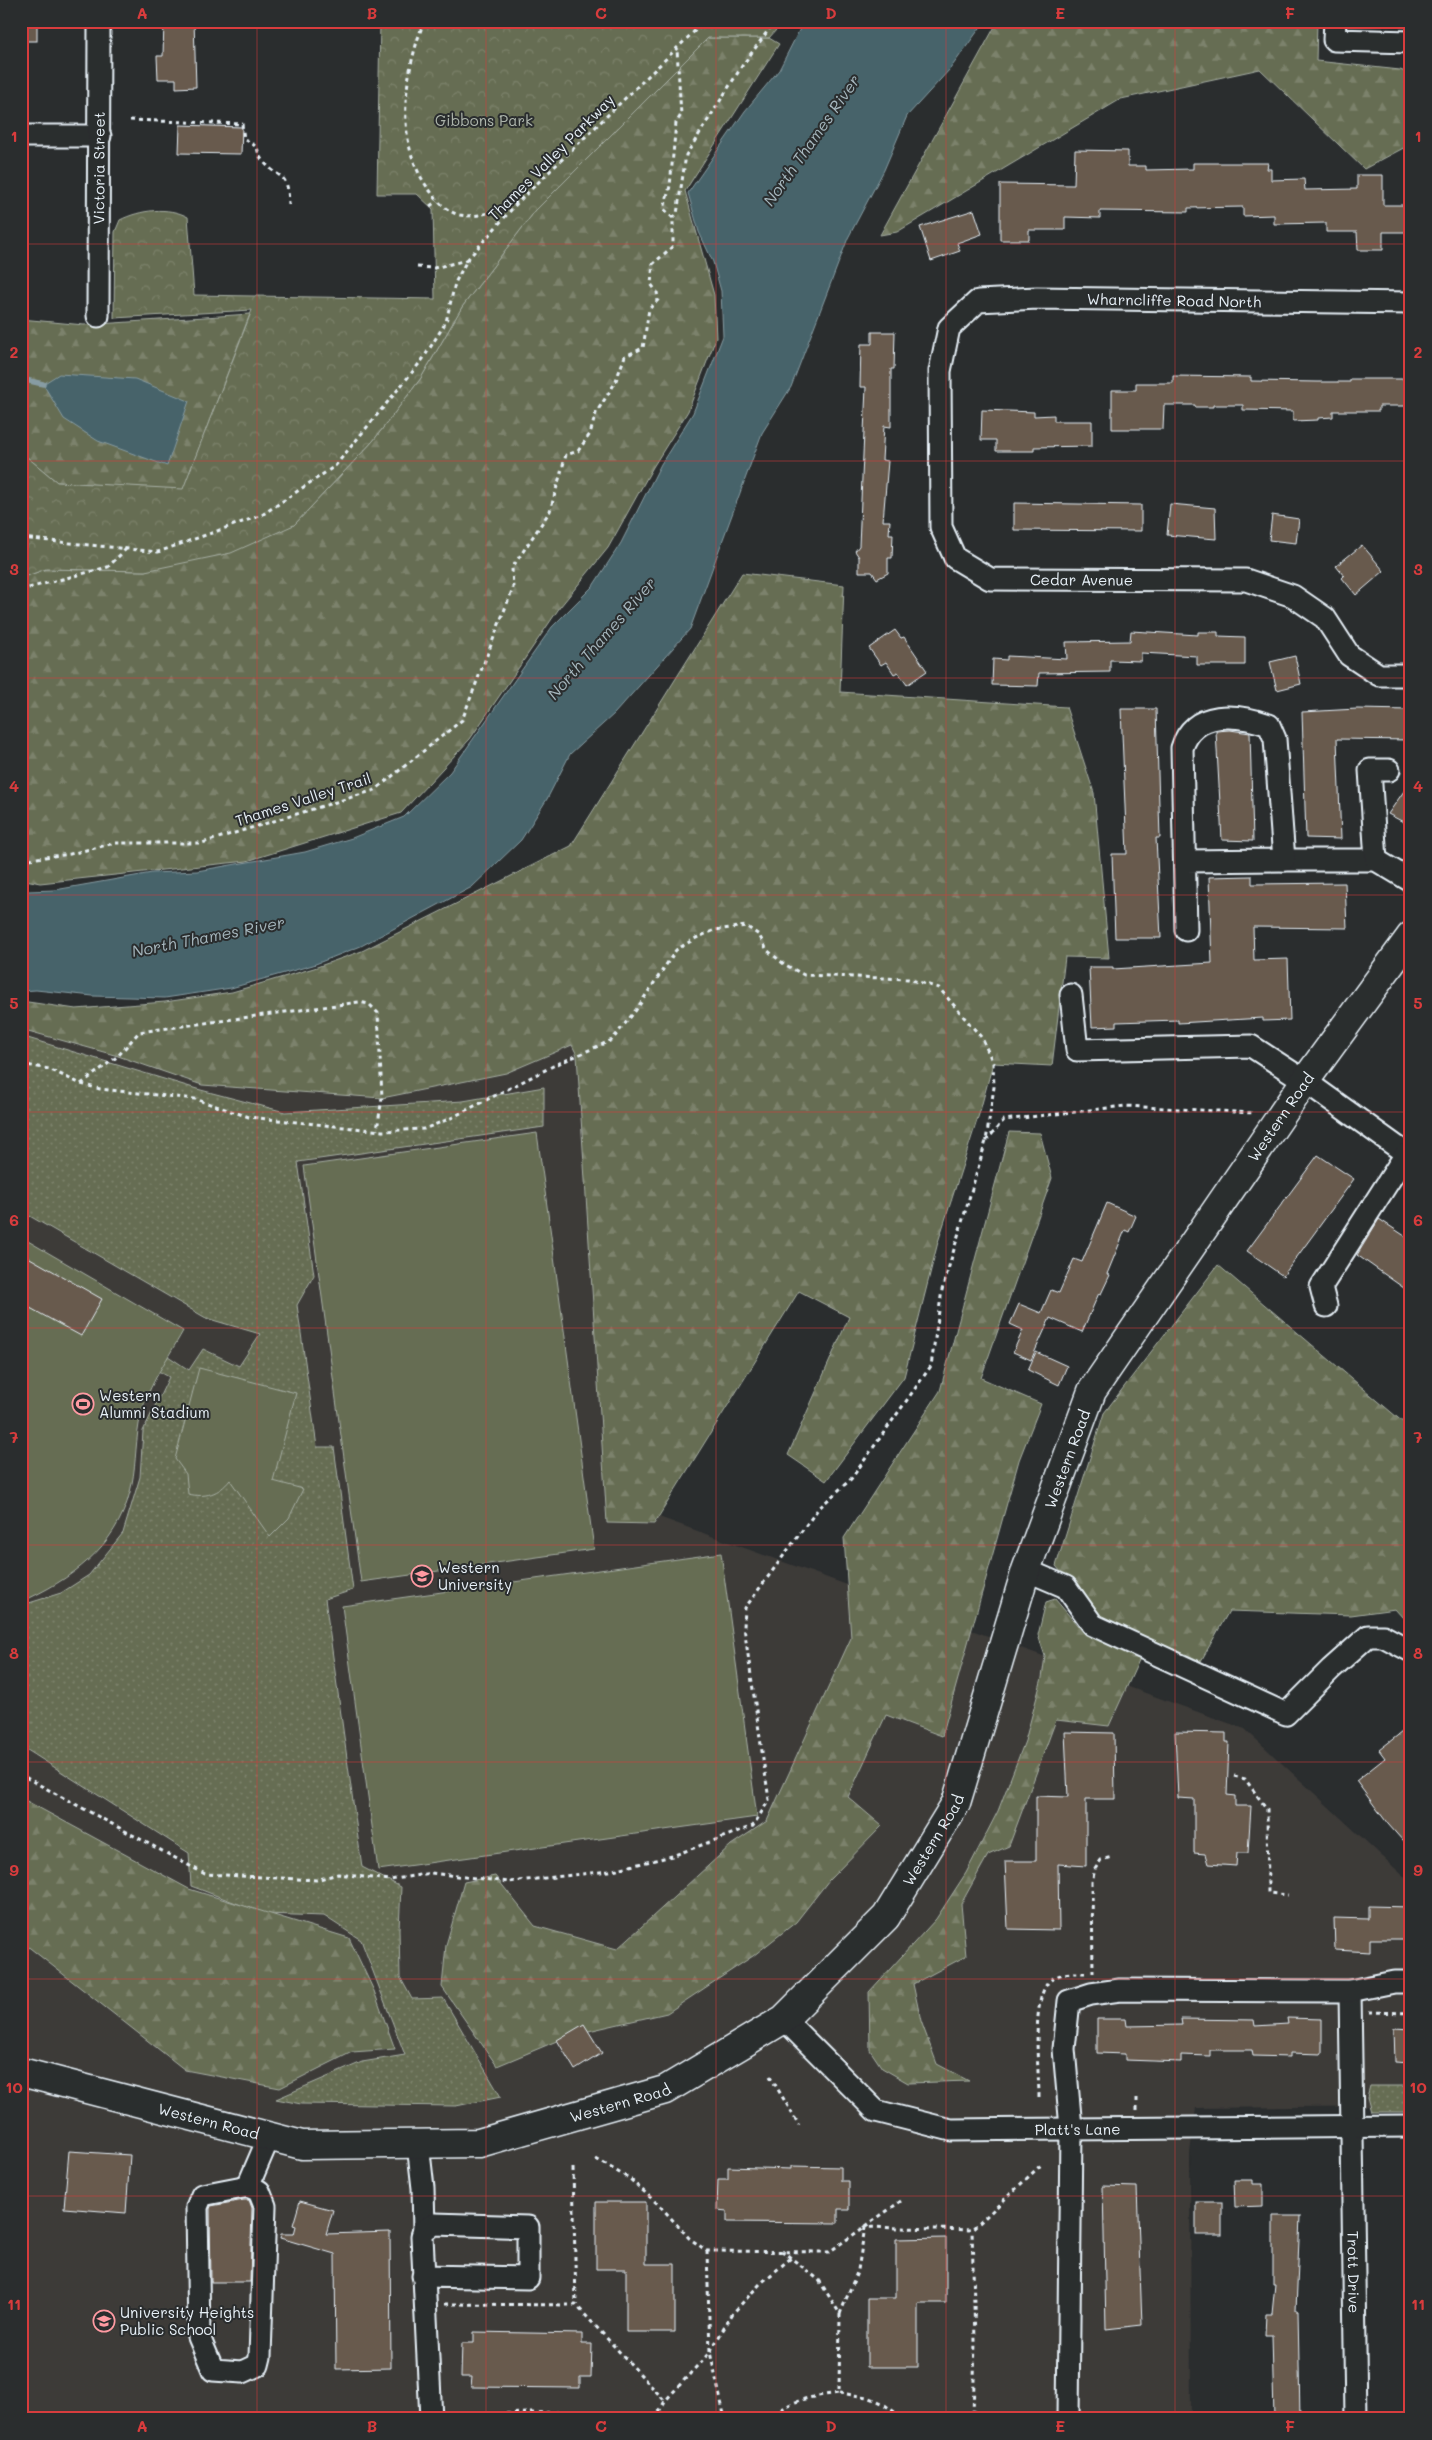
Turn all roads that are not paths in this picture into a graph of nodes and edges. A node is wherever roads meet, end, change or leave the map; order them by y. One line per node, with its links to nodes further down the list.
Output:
1 (99, 21): 5 (street, Victoria Street)
2 (1335, 21): 3 (street)
3 (1411, 42)
4 (21, 136): 5 (street)
5 (100, 136): 7 (street, Victoria Street)
6 (1411, 303): 8 (street, Wharncliffe Road North)
7 (98, 316)
8 (949, 328): 9 (street, Cedar Avenue)
9 (1411, 675)
10 (1389, 770): 12 (street)
11 (1284, 860): 12 (street); 13 (street); 13 (street)
12 (1376, 860): 14 (street)
13 (1186, 861): 15 (street)
14 (1411, 881)
15 (1186, 930)
16 (1411, 936): 18 (main road, Western Road)
17 (1071, 995): 18 (street)
18 (1305, 1081): 19 (street); 21 (main road, Western Road)
19 (1408, 1156): 20 (street)
20 (1326, 1306)
21 (1026, 1570): 22 (street); 26 (main road, Western Road)
22 (1411, 1651)
23 (1411, 1982): 24 (street)
24 (1350, 1992): 25 (street); 28 (street, Trott Drive); 30 (street)
25 (1364, 2012)
26 (784, 2019): 30 (street, Platt's Lane); 32 (main road, Western Road)
27 (21, 2072): 31 (main road, Western Road)
28 (1352, 2126): 29 (street, Platt's Lane); 30 (street, Platt's Lane); 38 (street, Trott Drive)
29 (1411, 2126)
30 (1071, 2128): 37 (street)
31 (269, 2137): 32 (main road, Western Road); 33 (street)
32 (418, 2144): 34 (street)
33 (248, 2186): 33 (street)
34 (424, 2230): 35 (street); 35 (street)
35 (423, 2276): 36 (street)
36 (440, 2417)
37 (1068, 2419)
38 (1356, 2419)

